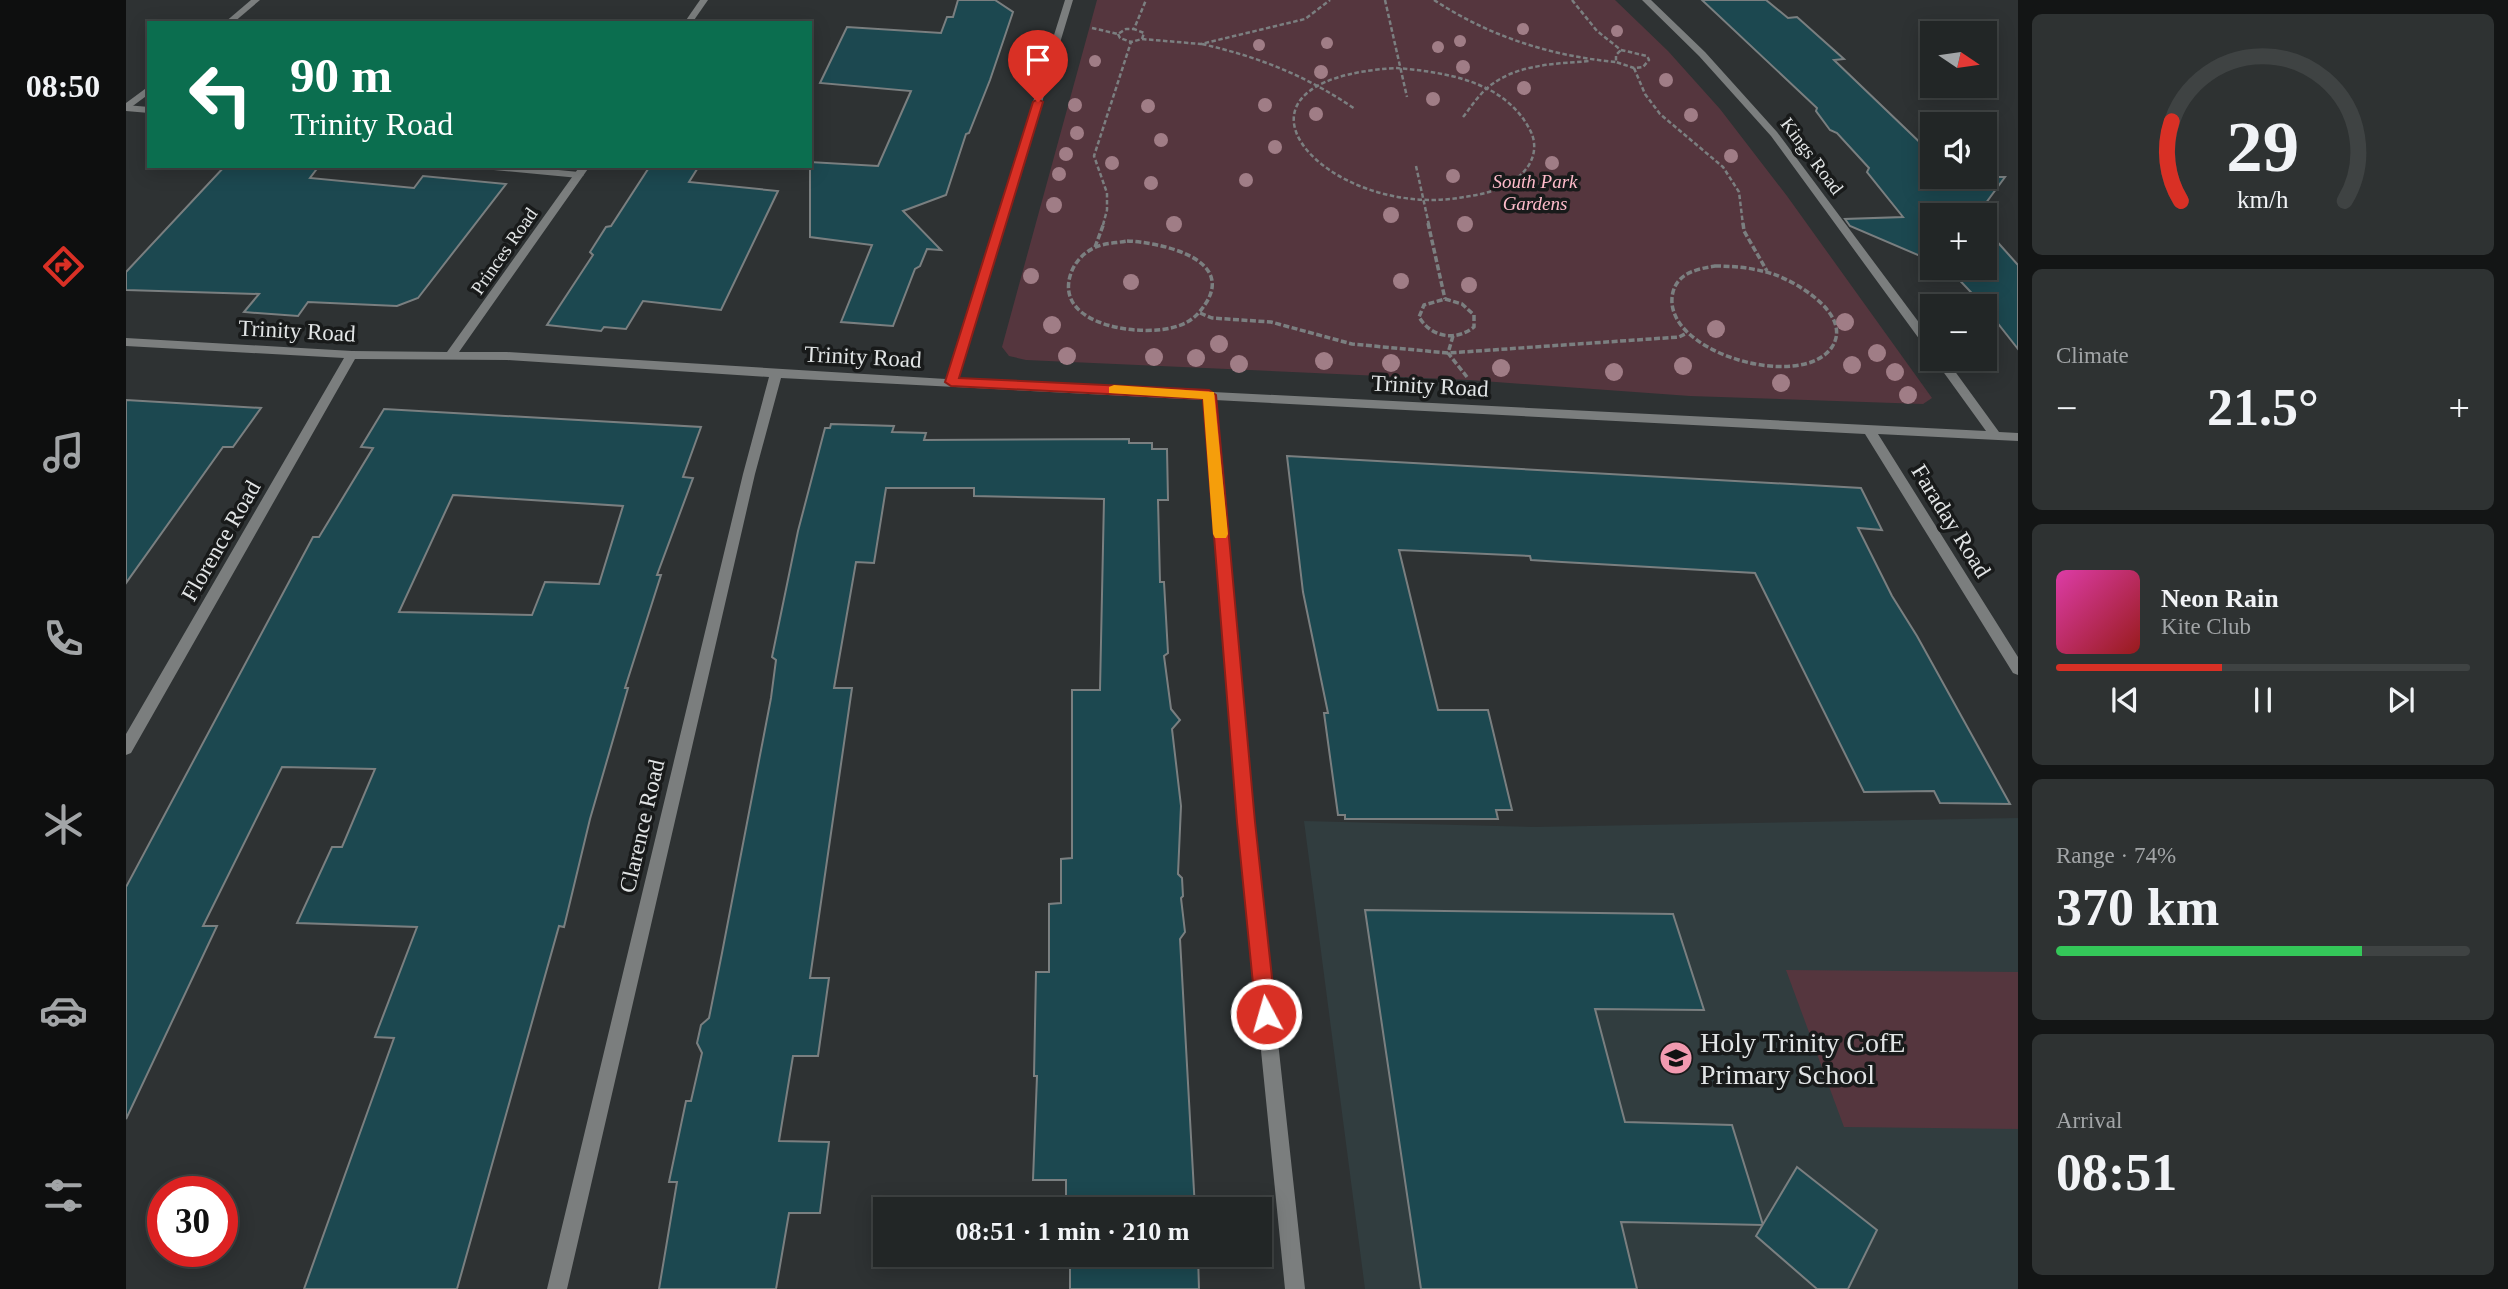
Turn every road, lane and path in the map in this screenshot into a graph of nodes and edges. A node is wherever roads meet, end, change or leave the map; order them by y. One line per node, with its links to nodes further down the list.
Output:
1 (256, 0): 10 (street)
2 (704, 0): 11 (street)
3 (1069, 0): 48 (street)
4 (1146, 0): 13 (path)
5 (1329, 0): 17 (path)
6 (1385, 0): 21 (path)
7 (1434, 0): 19 (path)
8 (1572, 0): 18 (path)
9 (1646, 0): 39 (street, Kings Road)
10 (230, 21)
11 (689, 21)
12 (1088, 27): 14 (path)
13 (1134, 29): 14 (path); 15 (path)
14 (1118, 34): 16 (path)
15 (1142, 39): 16 (path); 17 (path)
16 (1131, 41): 35 (path)
17 (1201, 44): 23 (path)
18 (1620, 50): 20 (path); 22 (path)
19 (1594, 61): 20 (path); 24 (path)
20 (1616, 62): 22 (path)
21 (1401, 68): 23 (path); 24 (path); 26 (path)
22 (1634, 68): 36 (path)
23 (1321, 84): 28 (path); 34 (path)
24 (1486, 89): 30 (path); 34 (path)
25 (147, 91): 27 (street)
26 (1407, 97)
27 (126, 108): 29 (street)
28 (1355, 109)
29 (147, 110)
30 (1464, 117)
31 (1416, 166): 34 (path)
32 (532, 168): 33 (street)
33 (582, 170): 45 (street, Princes Road)
34 (1425, 200): 37 (path)
35 (1095, 247): 38 (path); 38 (path)
36 (1767, 272): 40 (path); 40 (path)
37 (1445, 299): 41 (path); 41 (path)
38 (1200, 313): 43 (path)
39 (1920, 332)
40 (1687, 333): 43 (path)
41 (1453, 336): 43 (path)
42 (126, 342): 44 (street, Trinity Road)
43 (1448, 353): 49 (path)
44 (352, 355): 45 (street, Trinity Road); 55 (street, Florence Road)
45 (451, 355): 47 (street, Trinity Road)
46 (1949, 371): 52 (street)
47 (776, 373): 48 (street, Trinity Road); 56 (street, Clarence Road)
48 (951, 382): 50 (street, Trinity Road)
49 (1475, 383)
50 (1209, 395): 51 (street, Trinity Road); 57 (street)
51 (1870, 431): 52 (street, Trinity Road); 54 (street, Faraday Road)
52 (1996, 436): 53 (street, Trinity Road)
53 (2018, 437)
54 (2018, 669)
55 (126, 748)
56 (556, 1289)
57 (1295, 1289)

